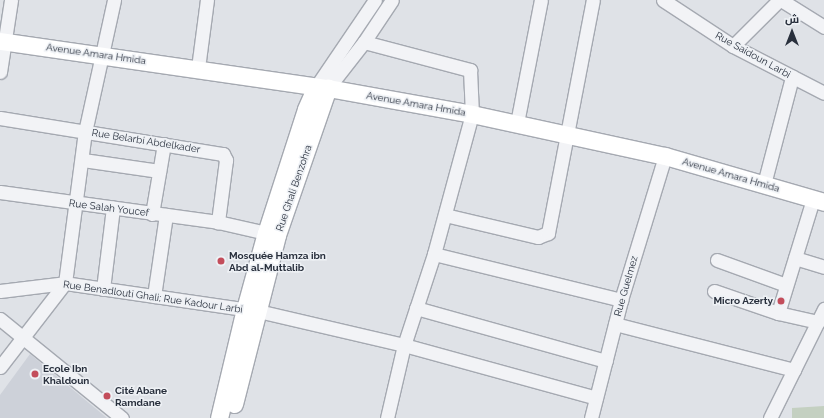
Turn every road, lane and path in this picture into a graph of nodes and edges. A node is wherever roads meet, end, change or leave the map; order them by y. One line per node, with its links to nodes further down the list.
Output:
1 (11, 0): 11 (street)
2 (114, 0): 14 (street)
3 (207, 0): 15 (street)
4 (375, 0): 18 (street, Rue Ghali Benzohra)
5 (392, 0): 12 (street, Rue Ghali Benzohra)
6 (542, 0): 22 (street)
7 (593, 0): 24 (street)
8 (663, 0): 13 (street, Rue Saidoun Larbi)
9 (780, 0): 10 (street); 13 (street)
10 (824, 27)
11 (2, 42): 14 (main road, Avenue Amara Hmida); 16 (street)
12 (364, 42): 18 (street, Rue Ghali Benzohra); 20 (street)
13 (733, 46): 17 (street, Rue Saidoun Larbi)
14 (104, 54): 15 (main road, Avenue Amara Hmida); 23 (street)
15 (198, 68): 18 (main road, Avenue Amara Hmida)
16 (0, 72)
17 (792, 77): 19 (street, Rue Saidoun Larbi); 29 (street)
18 (322, 88): 20 (main road, Avenue Amara Hmida); 38 (main road, Rue Ghali Benzohra)
19 (824, 93)
20 (472, 114): 22 (main road, Avenue Amara Hmida); 35 (street)
21 (0, 118): 23 (street, Rue Belarbi Abdelkader)
22 (517, 123): 24 (main road, Avenue Amara Hmida)
23 (85, 132): 25 (street, Rue Belarbi Abdelkader); 27 (street)
24 (568, 134): 26 (main road, Avenue Amara Hmida); 35 (street)
25 (164, 144): 28 (street); 37 (street, Rue Belarbi Abdelkader)
26 (665, 156): 29 (main road, Avenue Amara Hmida); 49 (street, Rue Guelmez)
27 (83, 160): 28 (street); 32 (street)
28 (159, 171): 34 (street)
29 (764, 184): 31 (main road, Avenue Amara Hmida)
30 (0, 192): 32 (street, Rue Salah Youcef)
31 (819, 200): 40 (street)
32 (76, 204): 33 (street, Rue Salah Youcef); 43 (street)
33 (113, 208): 34 (street, Rue Salah Youcef); 45 (street)
34 (152, 214): 36 (street, Rue Salah Youcef)
35 (445, 215): 39 (street)
36 (166, 216): 37 (street, Rue Salah Youcef); 48 (street)
37 (218, 222): 38 (street, Rue Salah Youcef)
38 (272, 234): 52 (main road, Rue Ghali Benzohra)
39 (434, 254): 49 (street); 50 (street)
40 (795, 258): 42 (street); 44 (street)
41 (717, 260): 44 (street)
42 (824, 267)
43 (65, 283): 45 (street, Rue Benadlouti Ghali; Rue Kadour Larbi); 46 (street, Rue Benadlouti Ghali; Rue Kadour Larbi); 57 (street)
44 (786, 285): 53 (street)
45 (103, 289): 48 (street, Rue Benadlouti Ghali; Rue Kadour Larbi)
46 (0, 291)
47 (714, 291): 53 (street)
48 (154, 296): 52 (street, Rue Benadlouti Ghali; Rue Kadour Larbi)
49 (621, 300): 56 (street, Rue Guelmez)
50 (416, 308): 58 (street); 59 (street)
51 (824, 309): 55 (street)
52 (251, 310): 58 (street, Rue Benadlouti Ghali; Rue Kadour Larbi); 65 (main road, Rue Ghali Benzohra); 66 (main road, Rue Ghali Benzohra)
53 (778, 313): 55 (street)
54 (0, 320): 57 (street)
55 (818, 322): 61 (street)
56 (615, 324): 59 (street, Rue Guelmez); 61 (street)
57 (23, 338): 60 (street); 64 (street)
58 (404, 345): 62 (street, Rue Benadlouti Ghali; Rue Kadour Larbi); 67 (street)
59 (606, 361): 62 (street, Rue Guelmez)
60 (0, 366)
61 (794, 370): 63 (street)
62 (596, 398): 68 (street, Rue Guelmez)
63 (772, 416): 69 (street)
64 (122, 418)
65 (219, 418)
66 (230, 418)
67 (387, 418)
68 (591, 418)
69 (760, 418)

